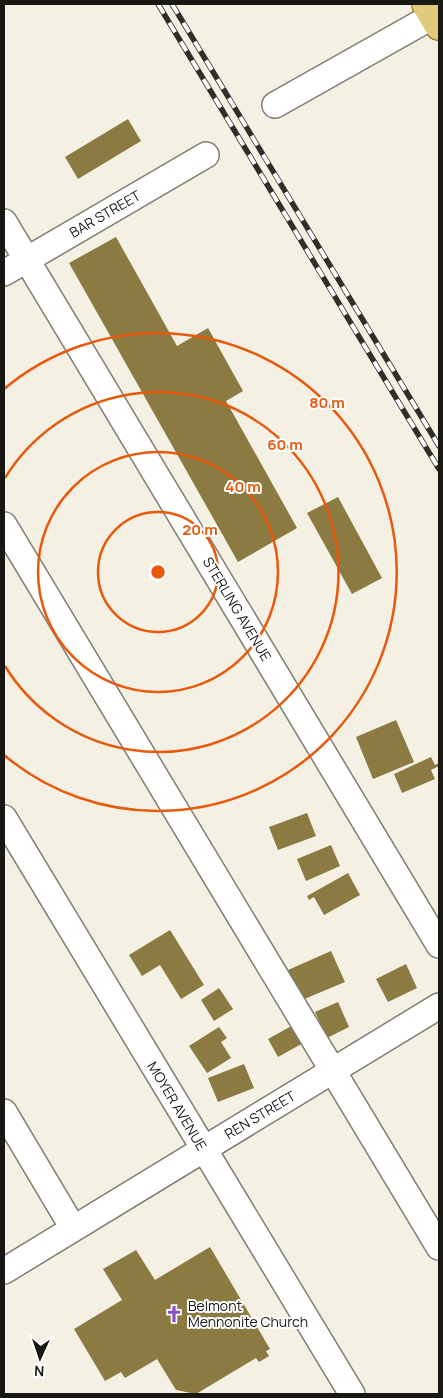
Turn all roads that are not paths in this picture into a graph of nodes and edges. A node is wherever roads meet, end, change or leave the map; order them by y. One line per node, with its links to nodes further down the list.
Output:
1 (433, 15): 2 (street)
2 (275, 105)
3 (206, 155): 5 (street, BAR STREET)
4 (4, 222): 5 (street, STERLING AVENUE)
5 (27, 260): 6 (street, BAR STREET); 9 (street, STERLING AVENUE)
6 (4, 273)
7 (4, 525): 11 (street)
8 (4, 818): 13 (street, MOYER AVENUE)
9 (439, 945)
10 (439, 1006): 11 (street, REN STREET)
11 (332, 1071): 13 (street, REN STREET); 15 (street)
12 (4, 1112): 14 (street)
13 (203, 1150): 14 (street, REN STREET); 17 (street, MOYER AVENUE)
14 (74, 1228): 16 (street, REN STREET)
15 (439, 1247)
16 (4, 1271)
17 (352, 1394)

